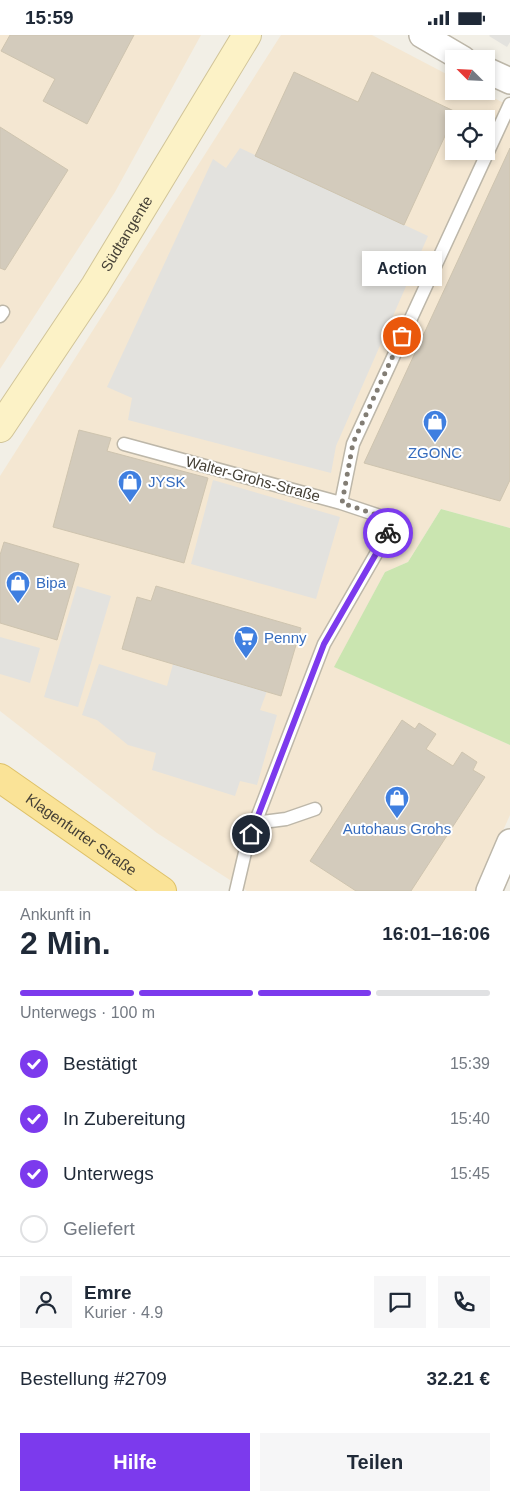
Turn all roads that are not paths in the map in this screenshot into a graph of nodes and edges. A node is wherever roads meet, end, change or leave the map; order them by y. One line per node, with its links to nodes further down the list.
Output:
1 (247, 35): 7 (main road, Südtangente)
2 (422, 35): 3 (street)
3 (448, 50)
4 (495, 74): 5 (street)
5 (510, 81)
6 (510, 104): 9 (lane)
7 (0, 428)
8 (124, 444): 9 (lane, Walter-Grohs-Straße)
9 (342, 503): 12 (lane, Walter-Grohs-Straße)
10 (0, 778): 14 (main road, Klagenfurter Straße)
11 (315, 809): 12 (lane)
12 (255, 823): 15 (lane, Walter-Grohs-Straße)
13 (510, 842): 16 (street)
14 (162, 891)
15 (236, 891)
16 (488, 891)

